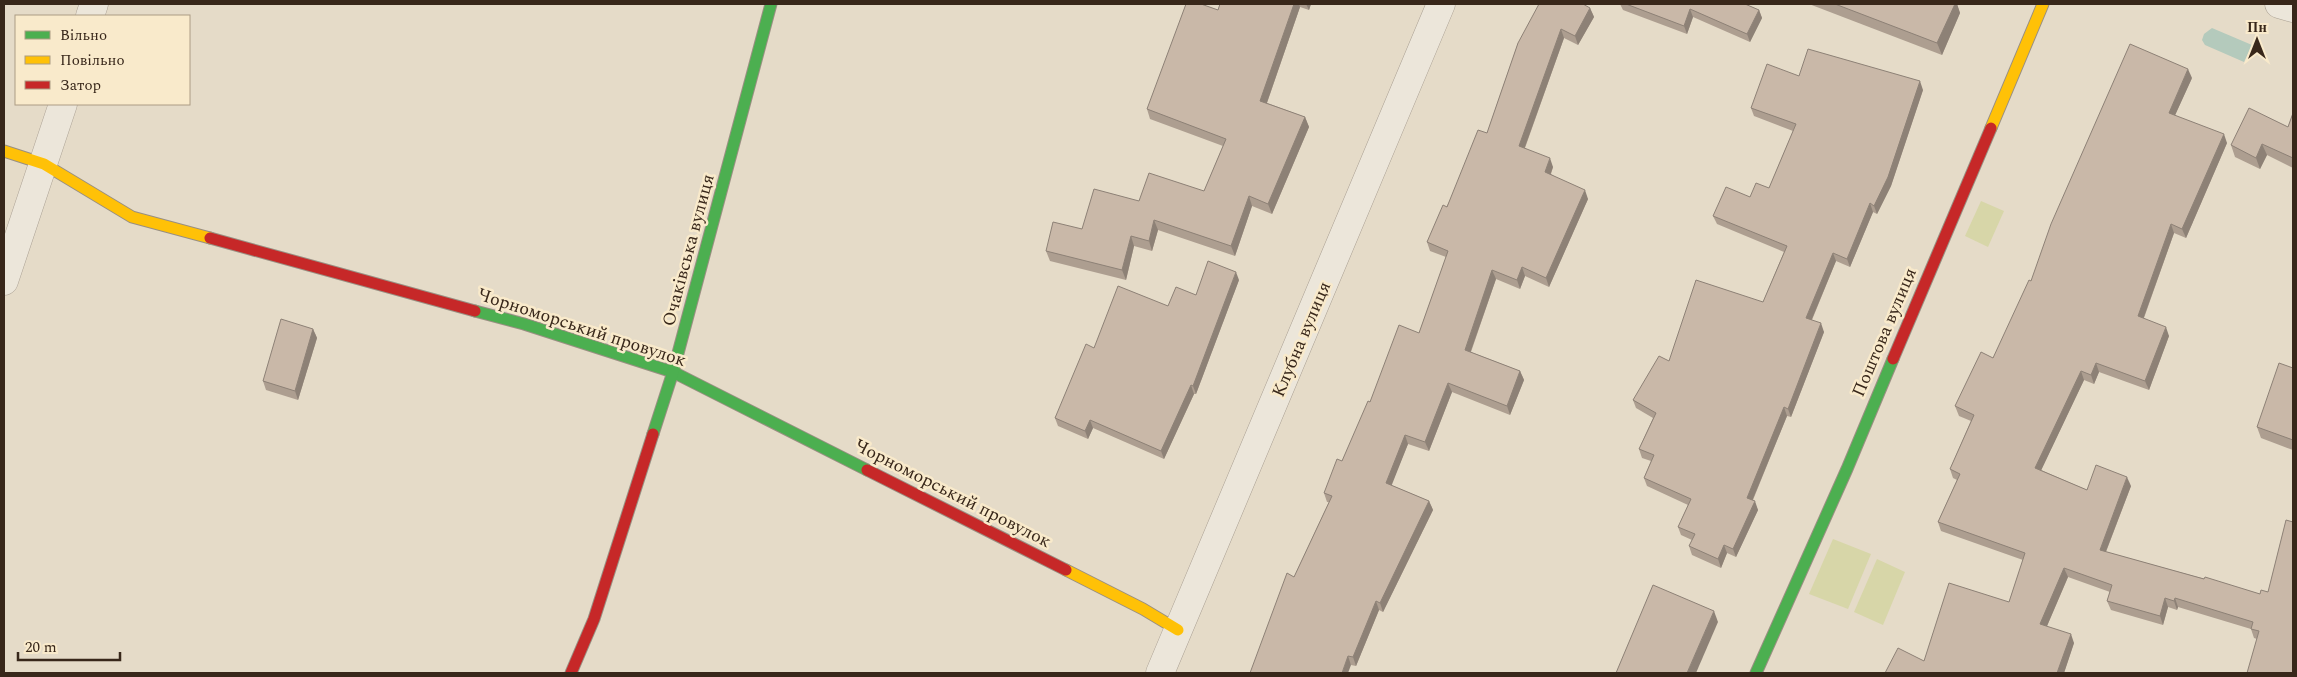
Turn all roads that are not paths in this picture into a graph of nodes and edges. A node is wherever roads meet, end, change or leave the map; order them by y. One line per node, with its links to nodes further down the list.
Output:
1 (771, 4): 10 (street, Очаківська вулиця)
2 (1441, 4): 11 (street, Клубна вулиця)
3 (2043, 4): 14 (street, Поштова вулиця)
4 (2279, 4): 5 (street)
5 (2293, 8)
6 (63, 105): 8 (street)
7 (4, 151): 8 (street, Чорноморський провулок)
8 (44, 164): 9 (street); 10 (street, Чорноморський провулок)
9 (4, 281)
10 (673, 372): 11 (street, Чорноморський провулок); 12 (street, Очаківська вулиця)
11 (1178, 630): 13 (street, Клубна вулиця)
12 (571, 673)
13 (1160, 673)
14 (1756, 673)

